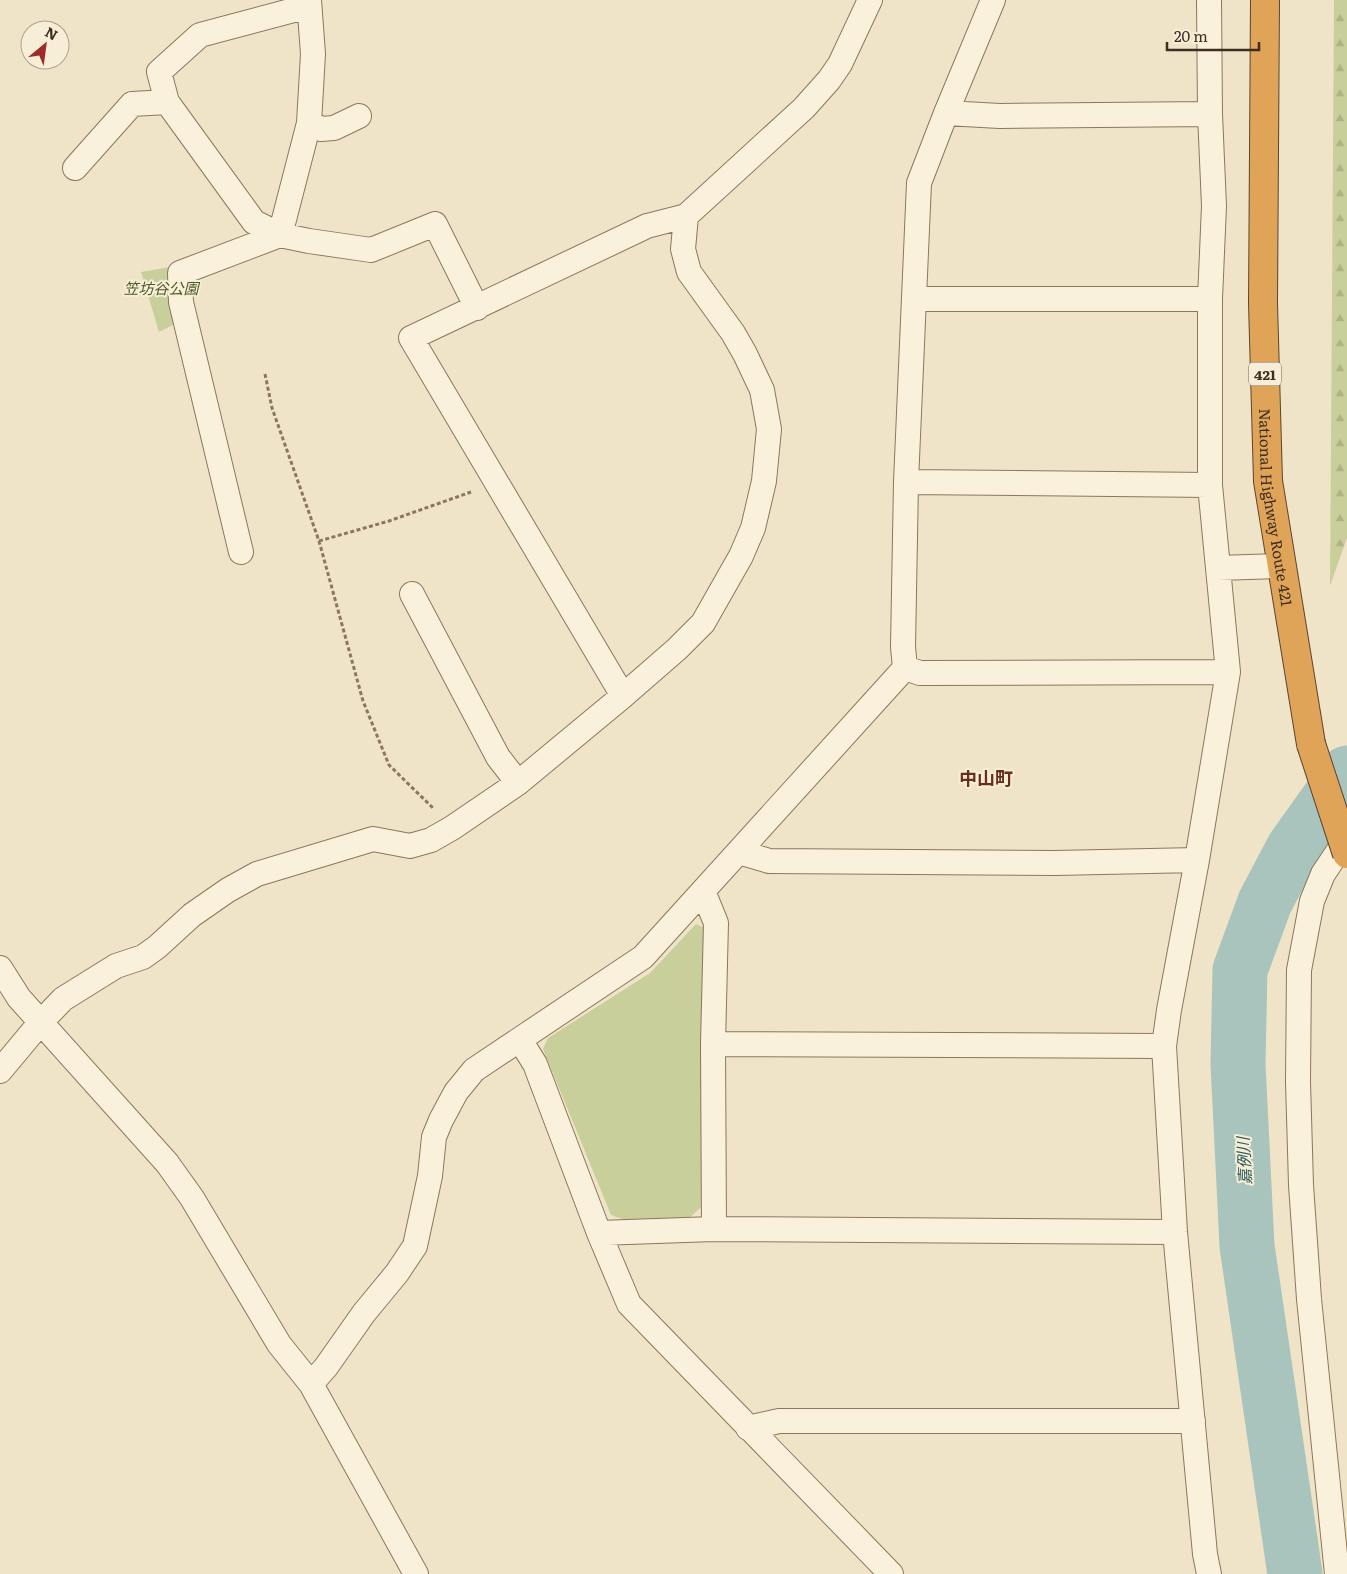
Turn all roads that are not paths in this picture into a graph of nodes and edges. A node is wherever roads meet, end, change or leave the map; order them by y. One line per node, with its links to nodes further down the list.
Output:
1 (870, 0): 12 (street)
2 (993, 0): 7 (street)
3 (1208, 0): 8 (street)
4 (1265, 0): 20 (highway, National Highway Route 421 / 421)
5 (309, 3): 6 (street); 10 (street)
6 (167, 102): 11 (street); 13 (street)
7 (946, 113): 8 (street); 14 (street)
8 (1210, 114): 15 (street)
9 (359, 116): 10 (street)
10 (309, 123): 13 (street)
11 (75, 168)
12 (686, 216): 16 (street); 25 (street)
13 (280, 235): 16 (street); 19 (street)
14 (914, 299): 15 (street); 17 (street)
15 (1210, 299): 18 (street)
16 (477, 308): 25 (street)
17 (906, 482): 18 (street); 23 (street)
18 (1210, 485): 21 (street)
19 (241, 552)
20 (1281, 566): 21 (street); 29 (highway, National Highway Route 421 / 421, bridge)
21 (1218, 568): 24 (street)
22 (412, 594): 26 (street)
23 (905, 668): 24 (street); 28 (street)
24 (1228, 672): 30 (street)
25 (623, 696): 26 (street)
26 (518, 783): 33 (street)
27 (1347, 838): 47 (street)
28 (739, 852): 30 (street); 31 (street)
29 (1347, 854)
30 (1196, 860): 36 (street)
31 (703, 892): 34 (street); 35 (street)
32 (0, 968): 33 (street)
33 (40, 1023): 37 (street); 41 (street)
34 (520, 1040): 40 (street); 41 (street)
35 (713, 1044): 36 (street); 38 (street)
36 (1164, 1046): 39 (street)
37 (0, 1071)
38 (714, 1228): 39 (street); 40 (street)
39 (1175, 1232): 42 (street)
40 (599, 1233): 43 (street)
41 (311, 1384): 44 (street)
42 (1193, 1421): 43 (street); 46 (street)
43 (748, 1428): 45 (street)
44 (416, 1574)
45 (891, 1574)
46 (1208, 1574)
47 (1337, 1574)

